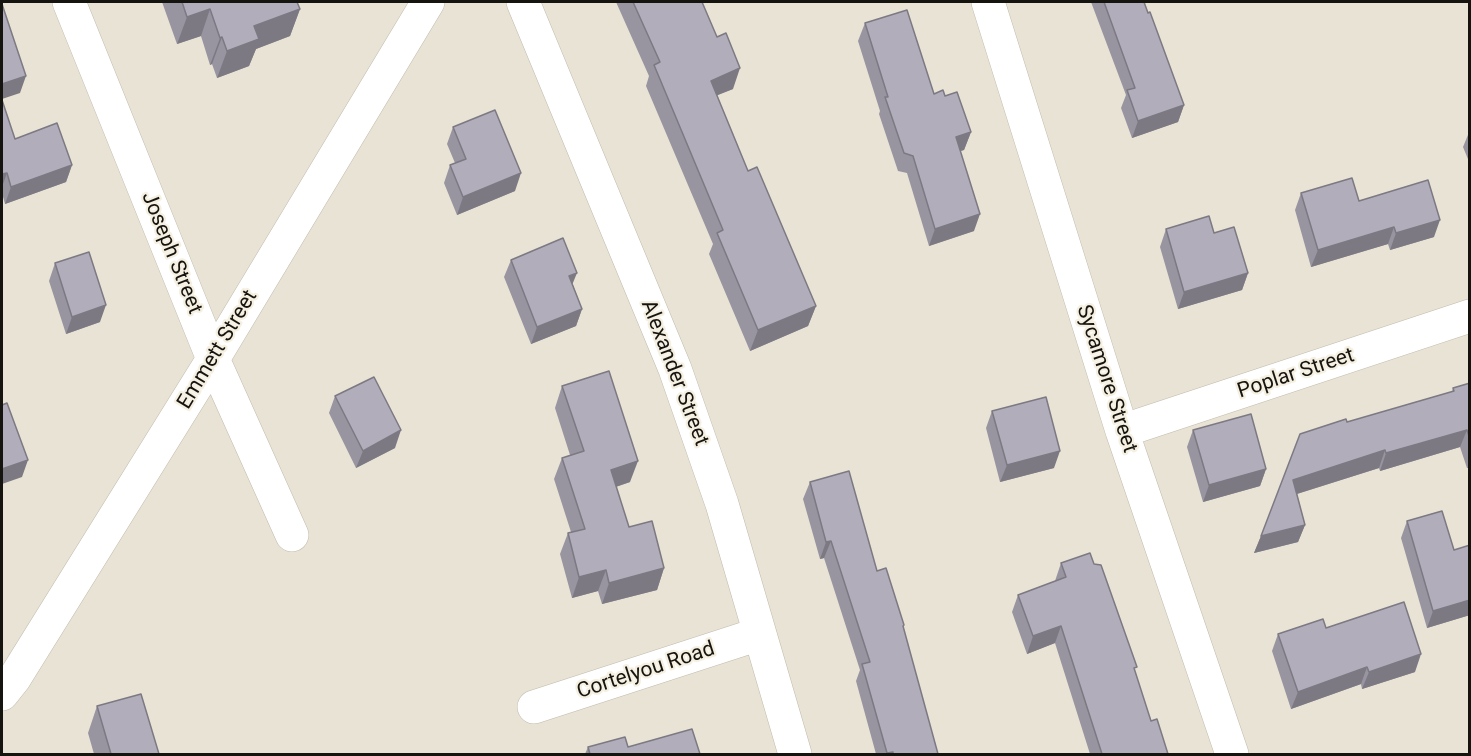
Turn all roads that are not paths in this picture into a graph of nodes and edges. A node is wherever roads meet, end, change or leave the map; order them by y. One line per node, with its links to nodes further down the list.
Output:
1 (69, 2): 6 (street, Joseph Street)
2 (428, 2): 6 (street, Emmett Street)
3 (523, 2): 9 (street, Alexander Street)
4 (988, 2): 7 (street, Sycamore Street)
5 (1470, 316): 7 (street, Poplar Street)
6 (213, 359): 8 (street, Joseph Street); 10 (street, Emmett Street)
7 (1122, 431): 13 (street, Sycamore Street)
8 (292, 535)
9 (759, 634): 11 (street, Cortelyou Road); 12 (street, Alexander Street)
10 (2, 694)
11 (534, 707)
12 (795, 754)
13 (1232, 754)

